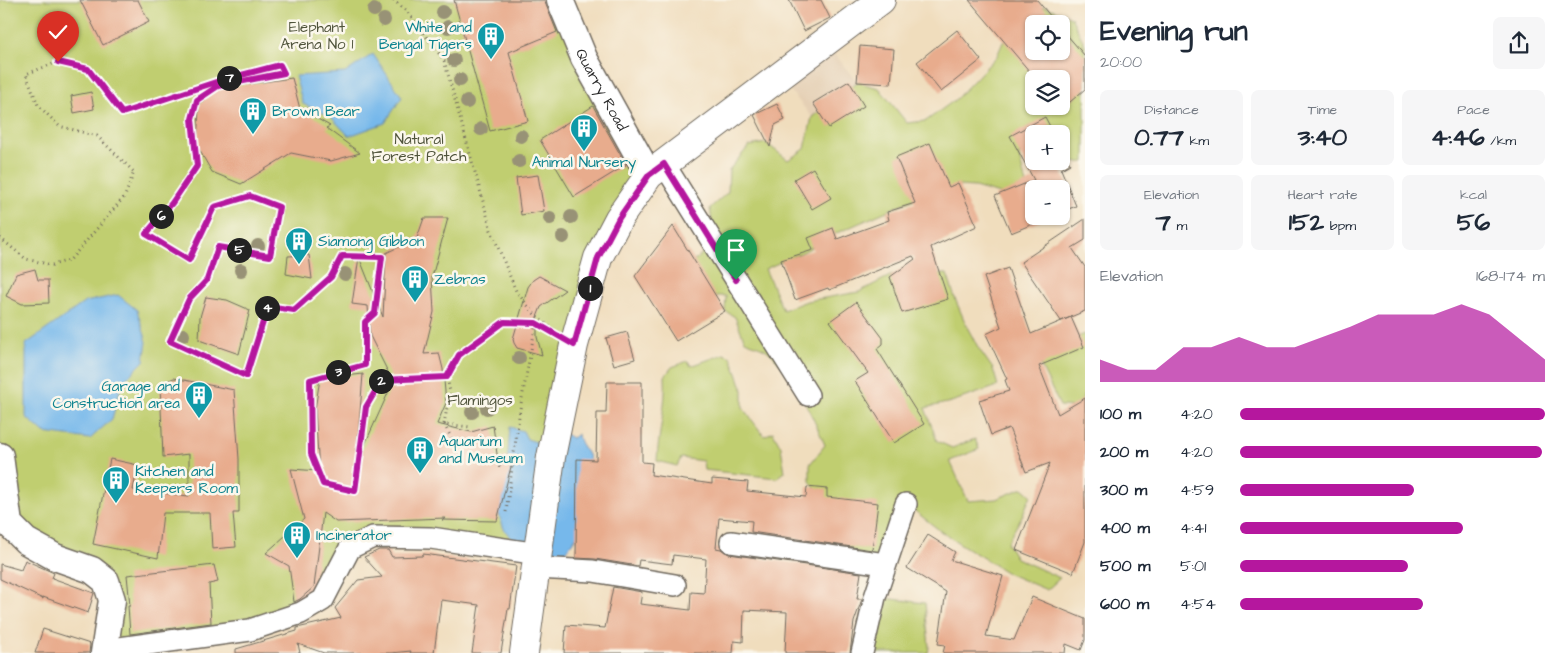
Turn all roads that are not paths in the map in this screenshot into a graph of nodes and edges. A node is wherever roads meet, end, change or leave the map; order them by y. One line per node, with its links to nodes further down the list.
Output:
1 (560, 0): 3 (street, Quarry Road)
2 (881, 0): 3 (main road)
3 (657, 170): 4 (street); 9 (main road)
4 (808, 395)
5 (0, 456): 7 (street)
6 (906, 504): 10 (street)
7 (4, 524): 12 (street)
8 (731, 542): 10 (street)
9 (538, 561): 11 (street); 12 (street); 13 (main road)
10 (885, 564): 14 (street)
11 (675, 585)
12 (105, 652)
13 (524, 653)
14 (862, 653)

